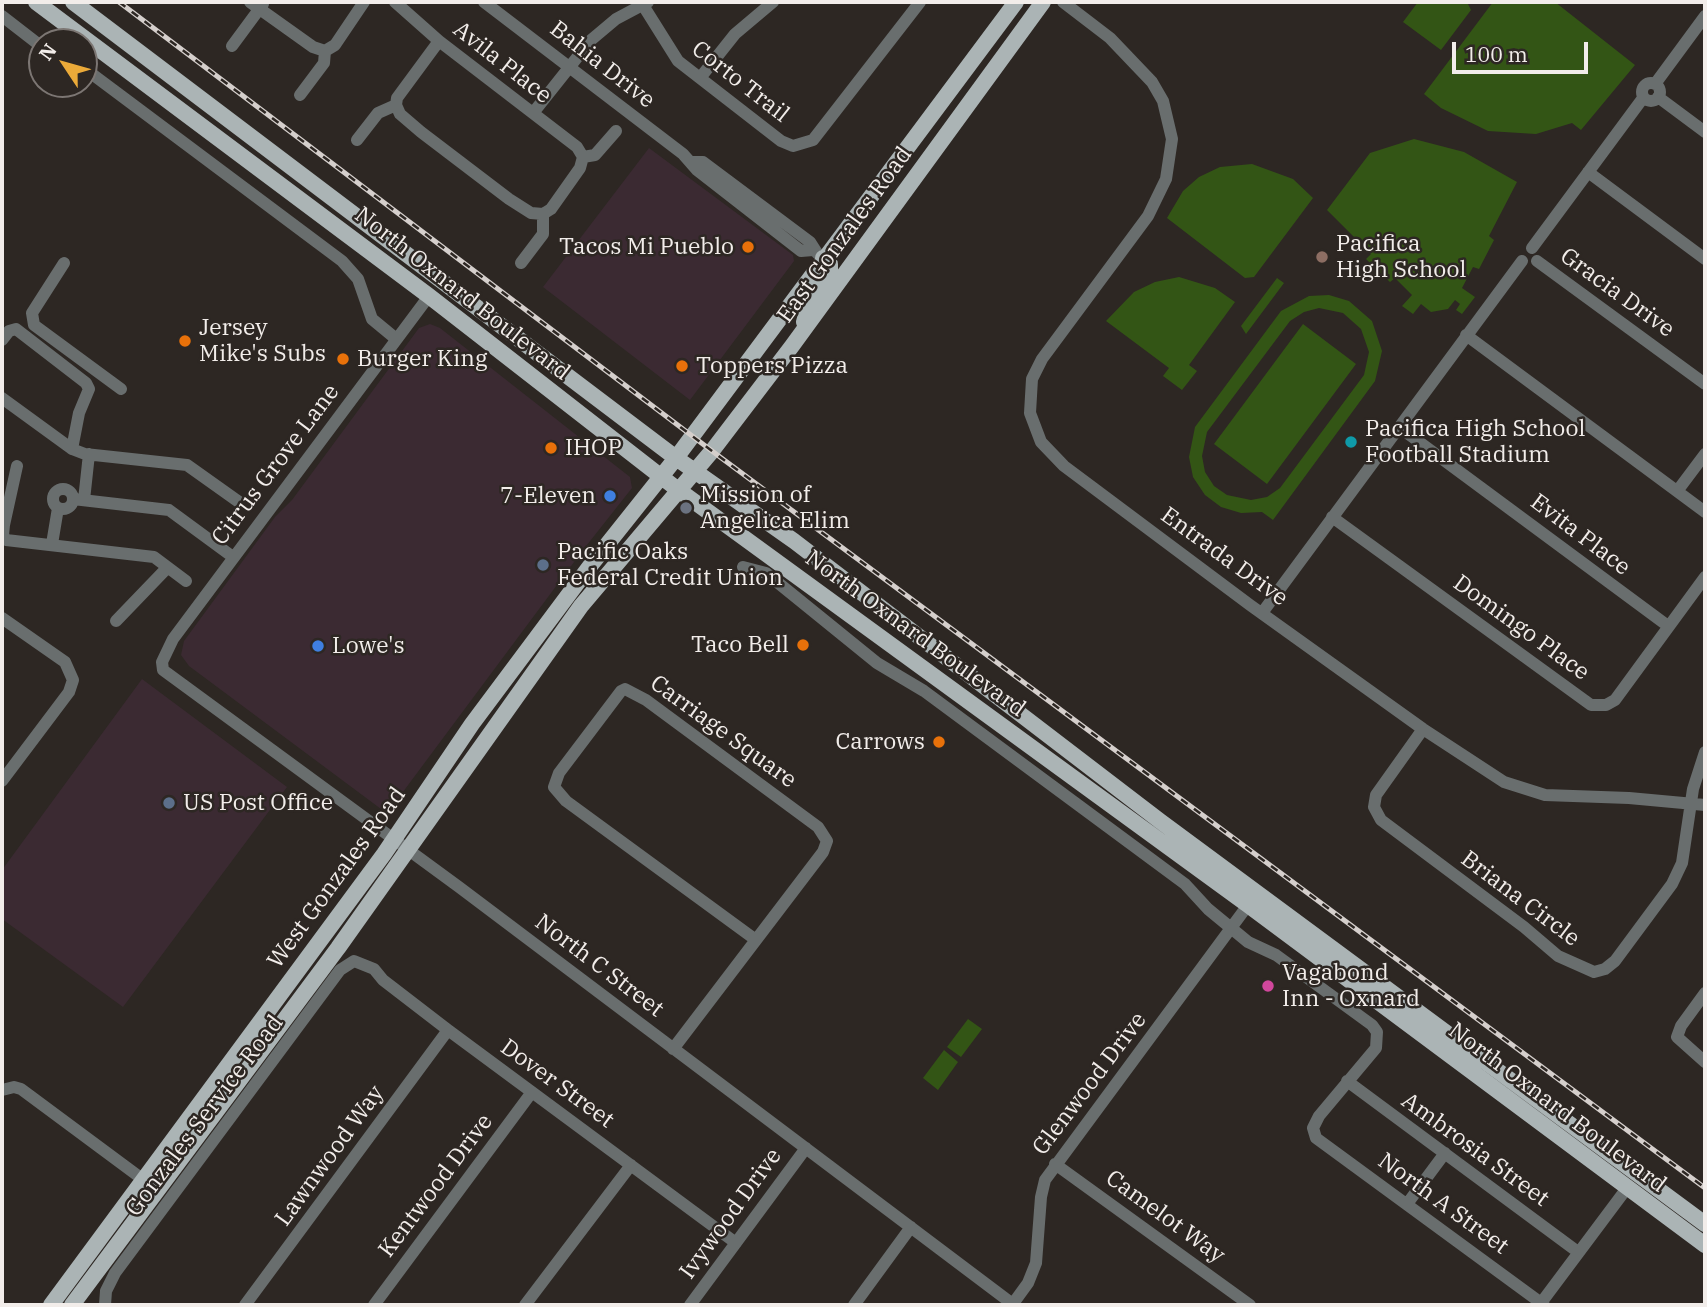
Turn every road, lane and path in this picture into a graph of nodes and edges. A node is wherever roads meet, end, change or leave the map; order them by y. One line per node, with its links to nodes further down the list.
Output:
1 (364, 2): 19 (street)
2 (395, 2): 17 (street, Avila Place)
3 (484, 2): 20 (street, Bahia Drive)
4 (773, 2): 22 (street)
5 (920, 2): 22 (street, Corto Trail)
6 (1016, 2): 39 (main road, East Gonzales Road)
7 (1043, 2): 47 (main road, East Gonzales Road)
8 (1053, 2): 29 (street)
9 (1063, 2): 29 (street, Entrada Drive)
10 (644, 3): 20 (street); 22 (street, Corto Trail)
11 (258, 4): 18 (street); 19 (street)
12 (77, 5): 13 (main road); 38 (main road, North Oxnard Boulevard)
13 (42, 6): 45 (main road, North Oxnard Boulevard)
14 (2, 16): 16 (street)
15 (1705, 16): 23 (street)
16 (28, 36)
17 (439, 41): 25 (street); 26 (street, Avila Place)
18 (232, 46)
19 (326, 51): 24 (street)
20 (569, 65): 26 (street); 32 (street, Bahia Drive)
21 (98, 78): 49 (street)
22 (700, 78)
23 (1656, 91): 28 (street); 33 (street)
24 (300, 94)
25 (396, 105): 30 (street); 35 (street)
26 (533, 113): 31 (street, Avila Place)
27 (616, 131): 31 (street)
28 (1705, 132)
29 (1172, 139): 74 (street, Entrada Drive)
30 (357, 140)
31 (583, 157): 35 (street)
32 (694, 162): 34 (street, Bahia Drive); 36 (street, Bahia Drive)
33 (1588, 172): 37 (street); 40 (street)
34 (728, 194): 36 (street); 39 (street, Bahia Drive)
35 (542, 214): 44 (street)
36 (780, 220): 39 (street, Bahia Drive)
37 (1532, 248): 41 (street); 42 (street)
38 (405, 253): 45 (main road); 46 (main road, North Oxnard Boulevard)
39 (818, 254): 47 (main road); 58 (main road, East Gonzales Road)
40 (1705, 259)
41 (1522, 261): 42 (street); 48 (street)
42 (1537, 261): 51 (street, Gracia Drive)
43 (64, 263): 52 (street)
44 (521, 263)
45 (429, 296): 46 (main road); 49 (street, Citrus Grove Lane); 61 (main road, North Oxnard Boulevard)
46 (471, 302): 58 (main road, North Oxnard Boulevard)
47 (803, 331): 60 (main road, East Gonzales Road)
48 (1466, 335): 54 (street); 63 (street)
49 (395, 338): 69 (street, Citrus Grove Lane)
50 (2, 340): 55 (street)
51 (1705, 384)
52 (121, 389)
53 (2, 398): 55 (street)
54 (1399, 427): 67 (street); 77 (street, Evita Place)
55 (72, 449): 56 (street)
56 (89, 454): 64 (street); 65 (street)
57 (1705, 454): 63 (street)
58 (677, 458): 60 (main road, North Oxnard Boulevard); 61 (main road, East Gonzales Road)
59 (17, 466): 68 (street)
60 (694, 471): 62 (main road, East Gonzales Road); 78 (main road, North Oxnard Boulevard)
61 (662, 477): 62 (main road, North Oxnard Boulevard); 81 (main road, West Gonzales Road)
62 (677, 489): 79 (main road, North Oxnard Boulevard); 82 (main road, West Gonzales Road)
63 (1678, 490): 66 (street)
64 (78, 500): 68 (street); 69 (street)
65 (239, 502)
66 (1705, 512)
67 (1332, 517): 74 (street); 77 (street, Domingo Place)
68 (52, 544): 70 (street)
69 (233, 557): 80 (street, Citrus Grove Lane)
70 (167, 568): 73 (street); 76 (street)
71 (743, 568): 93 (street)
72 (1705, 577): 77 (street, Domingo Place)
73 (186, 580)
74 (1262, 613): 83 (street, Entrada Drive)
75 (3, 618): 85 (street)
76 (116, 621)
77 (1668, 626)
78 (908, 630): 79 (main road); 90 (main road, North Oxnard Boulevard)
79 (882, 637): 91 (main road, North Oxnard Boulevard)
80 (162, 662): 88 (street, North C Street)
81 (505, 680): 82 (main road); 88 (main road, West Gonzales Road)
82 (520, 690): 89 (main road, West Gonzales Road)
83 (1423, 729): 86 (street, Entrada Drive); 86 (street, Briana Circle)
84 (1705, 752): 86 (street, Briana Circle)
85 (2, 781)
86 (1692, 803): 87 (street, Entrada Drive)
87 (1705, 805)
88 (394, 839): 89 (street, North C Street); 108 (main road, West Gonzales Road)
89 (407, 850): 98 (street, North C Street); 119 (main road, West Gonzales Road)
90 (1212, 858): 91 (main road); 92 (main road, North Oxnard Boulevard)
91 (1248, 905): 92 (main road); 93 (street, Glenwood Drive); 109 (main road, North Oxnard Boulevard)
92 (1281, 909): 99 (main road, North Oxnard Boulevard)
93 (1232, 928): 101 (street); 106 (street, Glenwood Drive)
94 (756, 940): 94 (street, Carriage Square); 98 (street, Carriage Square)
95 (355, 961): 97 (street, Dover Street); 120 (street, Gonzales Service Road)
96 (1705, 993): 100 (street)
97 (448, 1030): 103 (street, Dover Street); 121 (street, Lawnwood Way)
98 (673, 1049): 104 (street, North C Street)
99 (1478, 1057): 109 (main road); 111 (main road, North Oxnard Boulevard)
100 (1705, 1062)
101 (1347, 1082): 105 (street, Ambrosia Street); 110 (street, North A Street)
102 (8, 1089): 108 (street)
103 (532, 1092): 107 (street, Dover Street); 122 (street, Kentwood Drive)
104 (806, 1148): 112 (street, North C Street); 114 (street, Ivywood Drive)
105 (1445, 1153): 110 (street); 116 (street, Ambrosia Street)
106 (1055, 1164): 126 (street, Glenwood Drive); 127 (street, Camelot Way)
107 (631, 1165): 114 (street, Dover Street); 123 (street)
108 (145, 1181): 118 (main road, West Gonzales Road)
109 (1627, 1188): 113 (main road); 115 (main road, North Oxnard Boulevard); 116 (street)
110 (1407, 1205): 117 (street, North A Street)
111 (1705, 1224)
112 (911, 1227): 125 (street); 126 (street, North C Street)
113 (1705, 1234)
114 (736, 1243): 124 (street, Ivywood Drive)
115 (1705, 1245)
116 (1578, 1252): 117 (street)
117 (1543, 1304)
118 (51, 1305)
119 (72, 1305)
120 (105, 1305)
121 (245, 1305)
122 (374, 1305)
123 (525, 1305)
124 (690, 1305)
125 (854, 1305)
126 (1013, 1305)
127 (1250, 1305)

